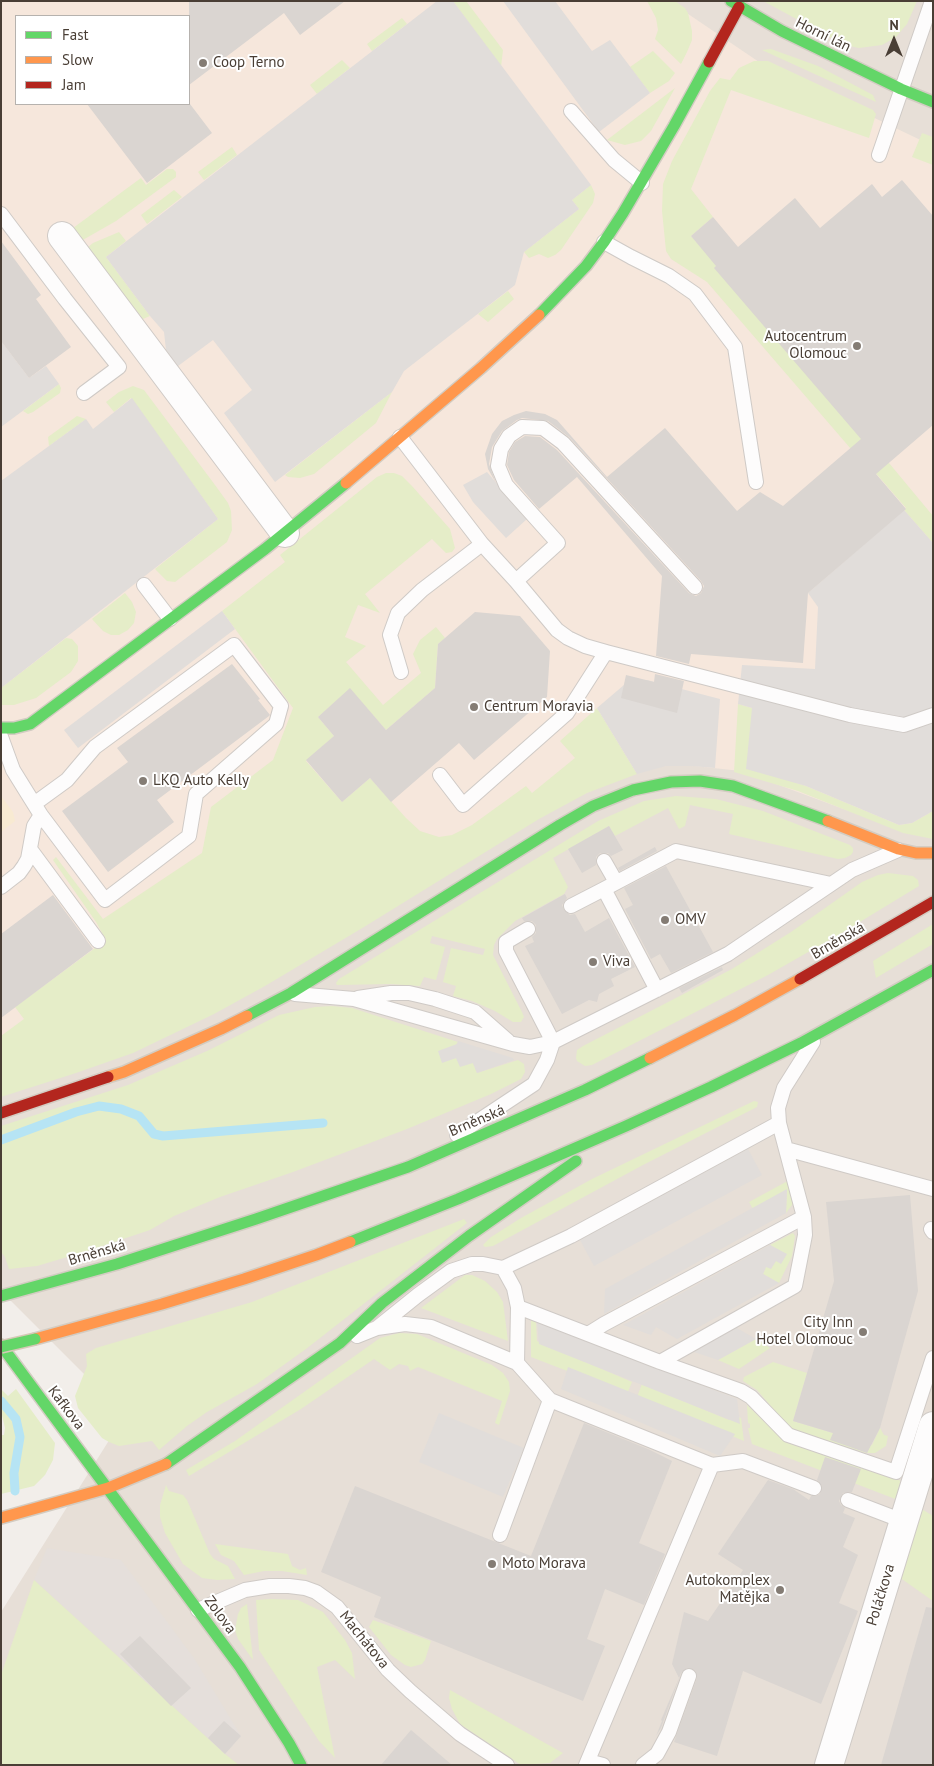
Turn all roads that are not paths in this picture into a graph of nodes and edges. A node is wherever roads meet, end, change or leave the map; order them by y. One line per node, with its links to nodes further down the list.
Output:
1 (932, 1): 3 (lane)
2 (735, 4): 3 (main road, Horní lán); 7 (main road)
3 (901, 89): 4 (main road, Horní lán); 6 (lane)
4 (933, 102)
5 (571, 112): 7 (lane)
6 (879, 155)
7 (642, 183): 10 (main road)
8 (1, 214): 11 (lane)
9 (62, 236): 14 (street)
10 (604, 242): 12 (main road); 13 (lane)
11 (84, 393)
12 (400, 437): 14 (main road); 15 (lane)
13 (756, 482)
14 (285, 533): 19 (main road)
15 (482, 544): 16 (lane); 21 (lane)
16 (516, 581): 18 (lane); 20 (lane)
17 (144, 585): 19 (lane)
18 (695, 587)
19 (170, 619): 23 (main road)
20 (606, 652): 22 (lane); 25 (lane)
21 (401, 672)
22 (933, 715)
23 (1, 728)
24 (1, 737): 26 (lane)
25 (440, 776)
26 (38, 809): 26 (lane); 27 (lane)
27 (30, 849): 33 (lane); 37 (lane)
28 (898, 849): 29 (main road); 31 (lane); 40 (main road)
29 (933, 853)
30 (604, 860): 32 (lane)
31 (831, 884): 32 (lane); 39 (lane)
32 (610, 885): 35 (lane); 39 (lane)
33 (1, 887)
34 (933, 902): 49 (main road, Brněnská)
35 (571, 906)
36 (528, 929): 43 (lane)
37 (98, 941)
38 (933, 970): 42 (main road)
39 (657, 990): 43 (lane)
40 (291, 993): 41 (lane); 45 (main road)
41 (354, 999): 44 (lane); 44 (lane)
42 (818, 1034): 46 (lane); 47 (main road)
43 (552, 1042): 44 (lane); 49 (lane)
44 (512, 1044)
45 (1, 1113)
46 (780, 1122): 48 (lane); 52 (lane)
47 (626, 1126): 57 (main road); 58 (main road, bridge)
48 (786, 1149): 50 (lane); 51 (lane)
49 (408, 1167): 53 (main road, Brněnská)
50 (933, 1189)
51 (804, 1217): 56 (lane); 60 (lane)
52 (503, 1268): 54 (lane); 55 (lane)
53 (2, 1296)
54 (518, 1307): 56 (lane); 61 (lane)
55 (377, 1328): 57 (lane); 61 (lane)
56 (588, 1334): 60 (lane)
57 (340, 1343): 65 (main road)
58 (1, 1346): 65 (main road, Kafkova)
59 (933, 1358): 60 (lane)
60 (660, 1362)
61 (517, 1363): 62 (lane)
62 (550, 1400): 64 (lane); 70 (lane)
63 (933, 1426): 69 (street, Poláčkova)
64 (712, 1465): 66 (lane); 73 (lane)
65 (108, 1488): 68 (main road); 71 (main road, Zolova)
66 (814, 1488)
67 (848, 1500): 69 (lane)
68 (1, 1518)
69 (904, 1521): 78 (street, Poláčkova)
70 (500, 1535)
71 (198, 1610): 74 (main road, Zolova); 75 (lane, Machátova)
72 (689, 1676): 77 (lane)
73 (587, 1763): 76 (lane)
74 (301, 1765)
75 (507, 1765)
76 (603, 1765)
77 (643, 1765)
78 (829, 1765)

